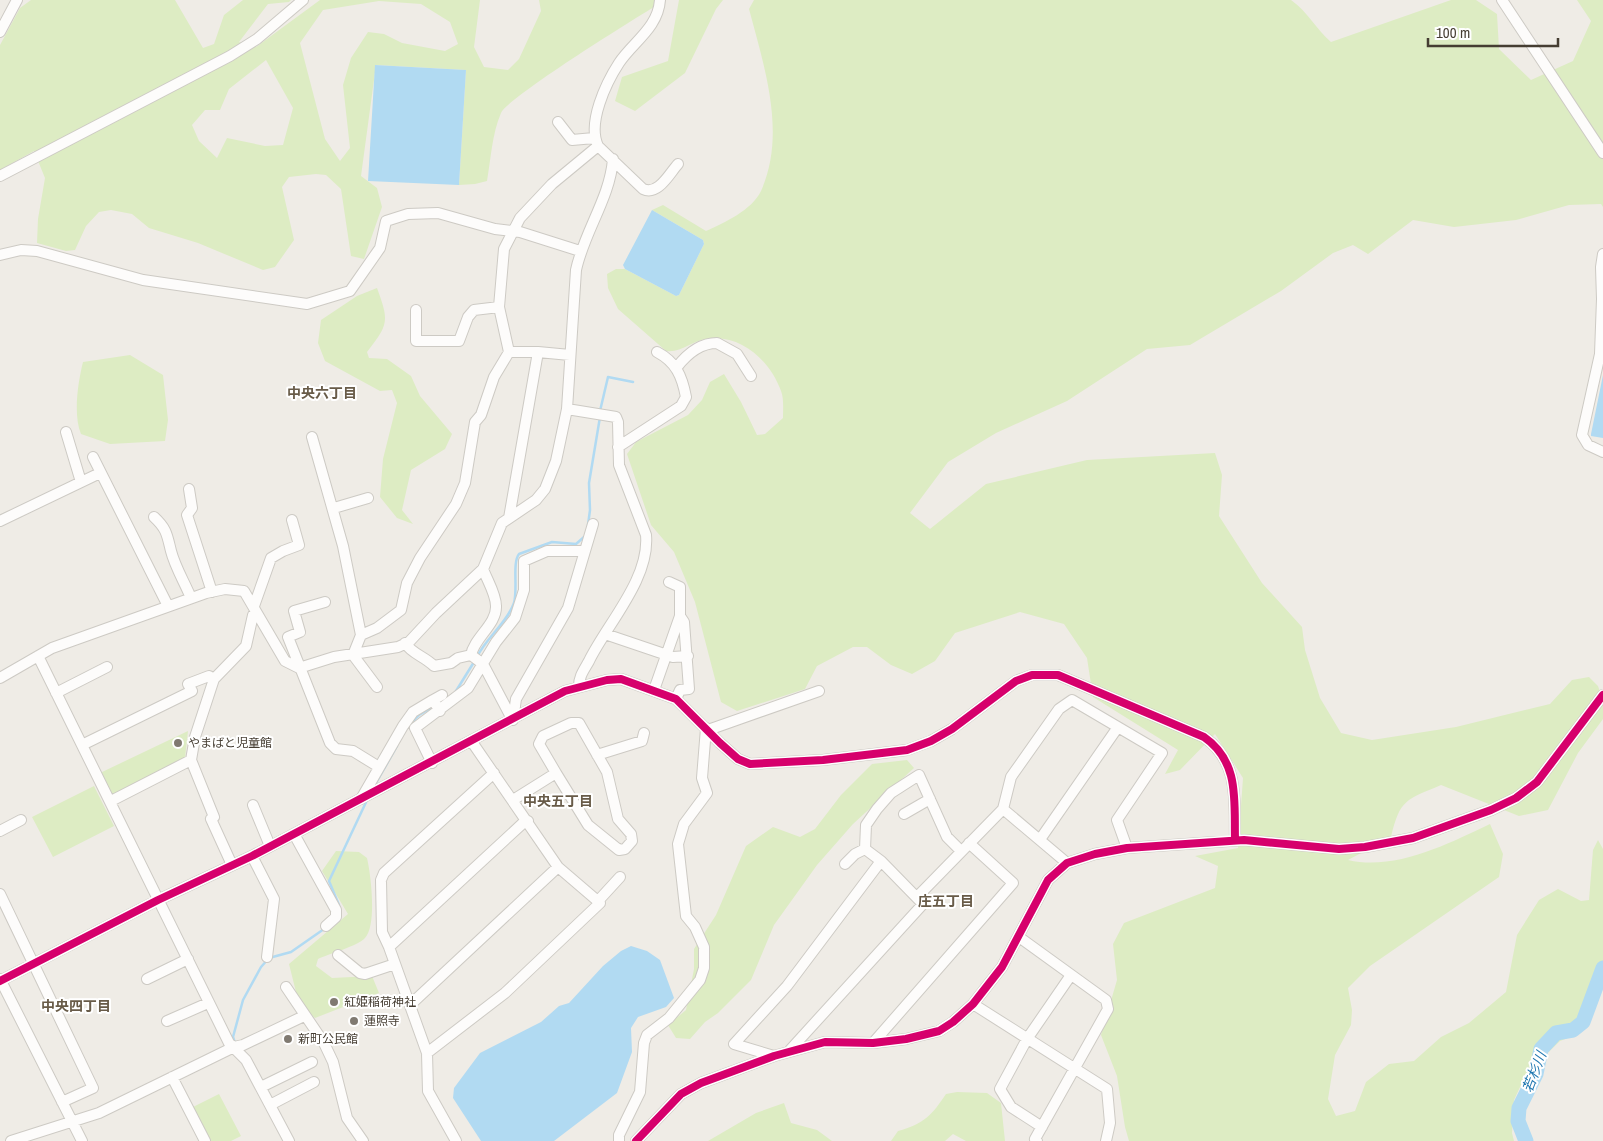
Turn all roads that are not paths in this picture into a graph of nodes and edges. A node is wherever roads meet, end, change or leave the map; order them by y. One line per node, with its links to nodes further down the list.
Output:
1 (17, 0): 5 (street)
2 (303, 0): 11 (street)
3 (660, 0): 7 (street)
4 (1502, 0): 8 (street)
5 (0, 32)
6 (558, 122): 7 (street)
7 (596, 142): 9 (street); 12 (street)
8 (1603, 153)
9 (613, 158): 10 (street); 13 (street)
10 (678, 164)
11 (0, 176)
12 (512, 230): 13 (street); 15 (street); 16 (street)
13 (580, 251): 21 (street)
14 (1603, 254): 28 (street)
15 (0, 255)
16 (499, 307): 17 (street); 18 (street)
17 (416, 310)
18 (509, 352): 19 (street); 50 (street)
19 (538, 352): 21 (street); 36 (street)
20 (657, 352): 22 (street)
21 (570, 355): 24 (street)
22 (677, 367): 23 (street); 27 (street)
23 (751, 376)
24 (567, 408): 27 (street); 36 (street)
25 (66, 432): 31 (street)
26 (312, 438): 34 (street)
27 (618, 447): 49 (street)
28 (1603, 452)
29 (93, 457): 30 (street)
30 (100, 473): 31 (street); 46 (street)
31 (81, 482): 38 (street)
32 (189, 489): 43 (street)
33 (368, 498): 34 (street)
34 (334, 508): 50 (street)
35 (154, 517): 44 (street)
36 (509, 518): 41 (street)
37 (292, 520): 47 (street)
38 (0, 521)
39 (593, 524): 40 (street)
40 (583, 551): 57 (street); 70 (street)
41 (483, 569): 51 (street); 53 (street)
42 (669, 582): 48 (street)
43 (212, 592): 44 (street); 47 (street)
44 (191, 598): 46 (street)
45 (325, 602): 59 (street)
46 (168, 606): 55 (street)
47 (254, 610): 59 (street); 61 (street)
48 (680, 616): 54 (street); 56 (street)
49 (605, 634): 54 (street); 62 (street)
50 (361, 635): 52 (street)
51 (405, 644): 52 (street); 53 (street)
52 (353, 655): 59 (street); 63 (street)
53 (471, 655): 57 (street)
54 (666, 655): 56 (street); 64 (street)
55 (38, 656): 60 (street); 66 (street)
56 (688, 656): 68 (street)
57 (483, 664): 69 (street); 70 (street)
58 (107, 667): 66 (street)
59 (299, 668): 79 (street)
60 (0, 678)
61 (214, 679): 75 (street); 77 (street)
62 (579, 686): 64 (street); 70 (street)
63 (377, 687)
64 (654, 690): 68 (street)
65 (819, 691): 72 (street)
66 (56, 693): 75 (street)
67 (1603, 694): 94 (street)
68 (676, 699): 72 (street)
69 (440, 711): 78 (street); 79 (street)
70 (513, 720): 74 (street)
71 (1118, 727): 87 (street); 93 (street); 97 (street)
72 (707, 729): 94 (street); 148 (street)
73 (644, 733): 76 (street)
74 (472, 742): 78 (street); 80 (street)
75 (82, 745): 85 (street)
76 (597, 755): 81 (street); 81 (street)
77 (190, 760): 85 (street); 103 (street)
78 (432, 763): 82 (street)
79 (379, 767): 82 (street)
80 (494, 773): 84 (street); 112 (street)
81 (556, 773): 84 (street)
82 (361, 799): 92 (street)
83 (930, 799): 88 (street); 96 (street); 98 (street)
84 (513, 800): 90 (street)
85 (111, 802): 108 (street)
86 (253, 805): 95 (street)
87 (1003, 809): 93 (street); 96 (street)
88 (904, 814)
89 (21, 820): 91 (street)
90 (528, 821): 104 (street); 112 (street)
91 (0, 831)
92 (294, 834): 95 (street); 110 (street)
93 (1041, 838): 101 (street)
94 (1235, 840): 97 (street)
95 (270, 846): 99 (street)
96 (965, 847): 107 (street); 128 (street)
97 (1127, 848): 101 (street)
98 (865, 849): 100 (street); 102 (street)
99 (252, 856): 103 (street); 114 (street)
100 (881, 862): 107 (street); 132 (street)
101 (1067, 863): 111 (street)
102 (845, 864)
103 (232, 865): 108 (street)
104 (558, 867): 109 (street); 124 (street)
105 (620, 877): 109 (street)
106 (0, 894): 117 (street)
107 (917, 897): 130 (street)
108 (158, 900): 115 (street); 117 (street)
109 (598, 901): 131 (street)
110 (326, 926)
111 (1019, 937): 118 (street); 123 (street)
112 (389, 948): 116 (street)
113 (338, 956): 116 (street)
114 (267, 957)
115 (188, 959): 119 (street); 122 (street)
116 (395, 964): 124 (street)
117 (34, 965): 120 (street); 138 (street)
118 (1071, 975): 127 (street); 134 (street)
119 (147, 978)
120 (0, 981): 138 (street)
121 (286, 987): 125 (street)
122 (208, 1002): 126 (street); 129 (street)
123 (973, 1004): 127 (street); 128 (street)
124 (410, 1005): 131 (street)
125 (304, 1016): 129 (street); 146 (street)
126 (167, 1021)
127 (1027, 1039): 134 (street); 141 (street)
128 (874, 1043): 130 (street)
129 (234, 1047): 135 (street); 137 (street)
130 (790, 1050): 132 (street)
131 (427, 1053): 147 (street)
132 (774, 1056): 149 (street)
133 (312, 1062): 137 (street)
134 (1073, 1069): 141 (street); 151 (street)
135 (172, 1077): 140 (street); 144 (street)
136 (314, 1082): 139 (street)
137 (261, 1087): 139 (street)
138 (62, 1102): 140 (street)
139 (270, 1105): 145 (street)
140 (73, 1123): 142 (street); 143 (street)
141 (1042, 1127): 150 (street)
142 (11, 1141)
143 (82, 1141)
144 (206, 1141)
145 (289, 1141)
146 (363, 1141)
147 (456, 1141)
148 (619, 1141)
149 (636, 1141)
150 (1037, 1141)
151 (1106, 1141)

